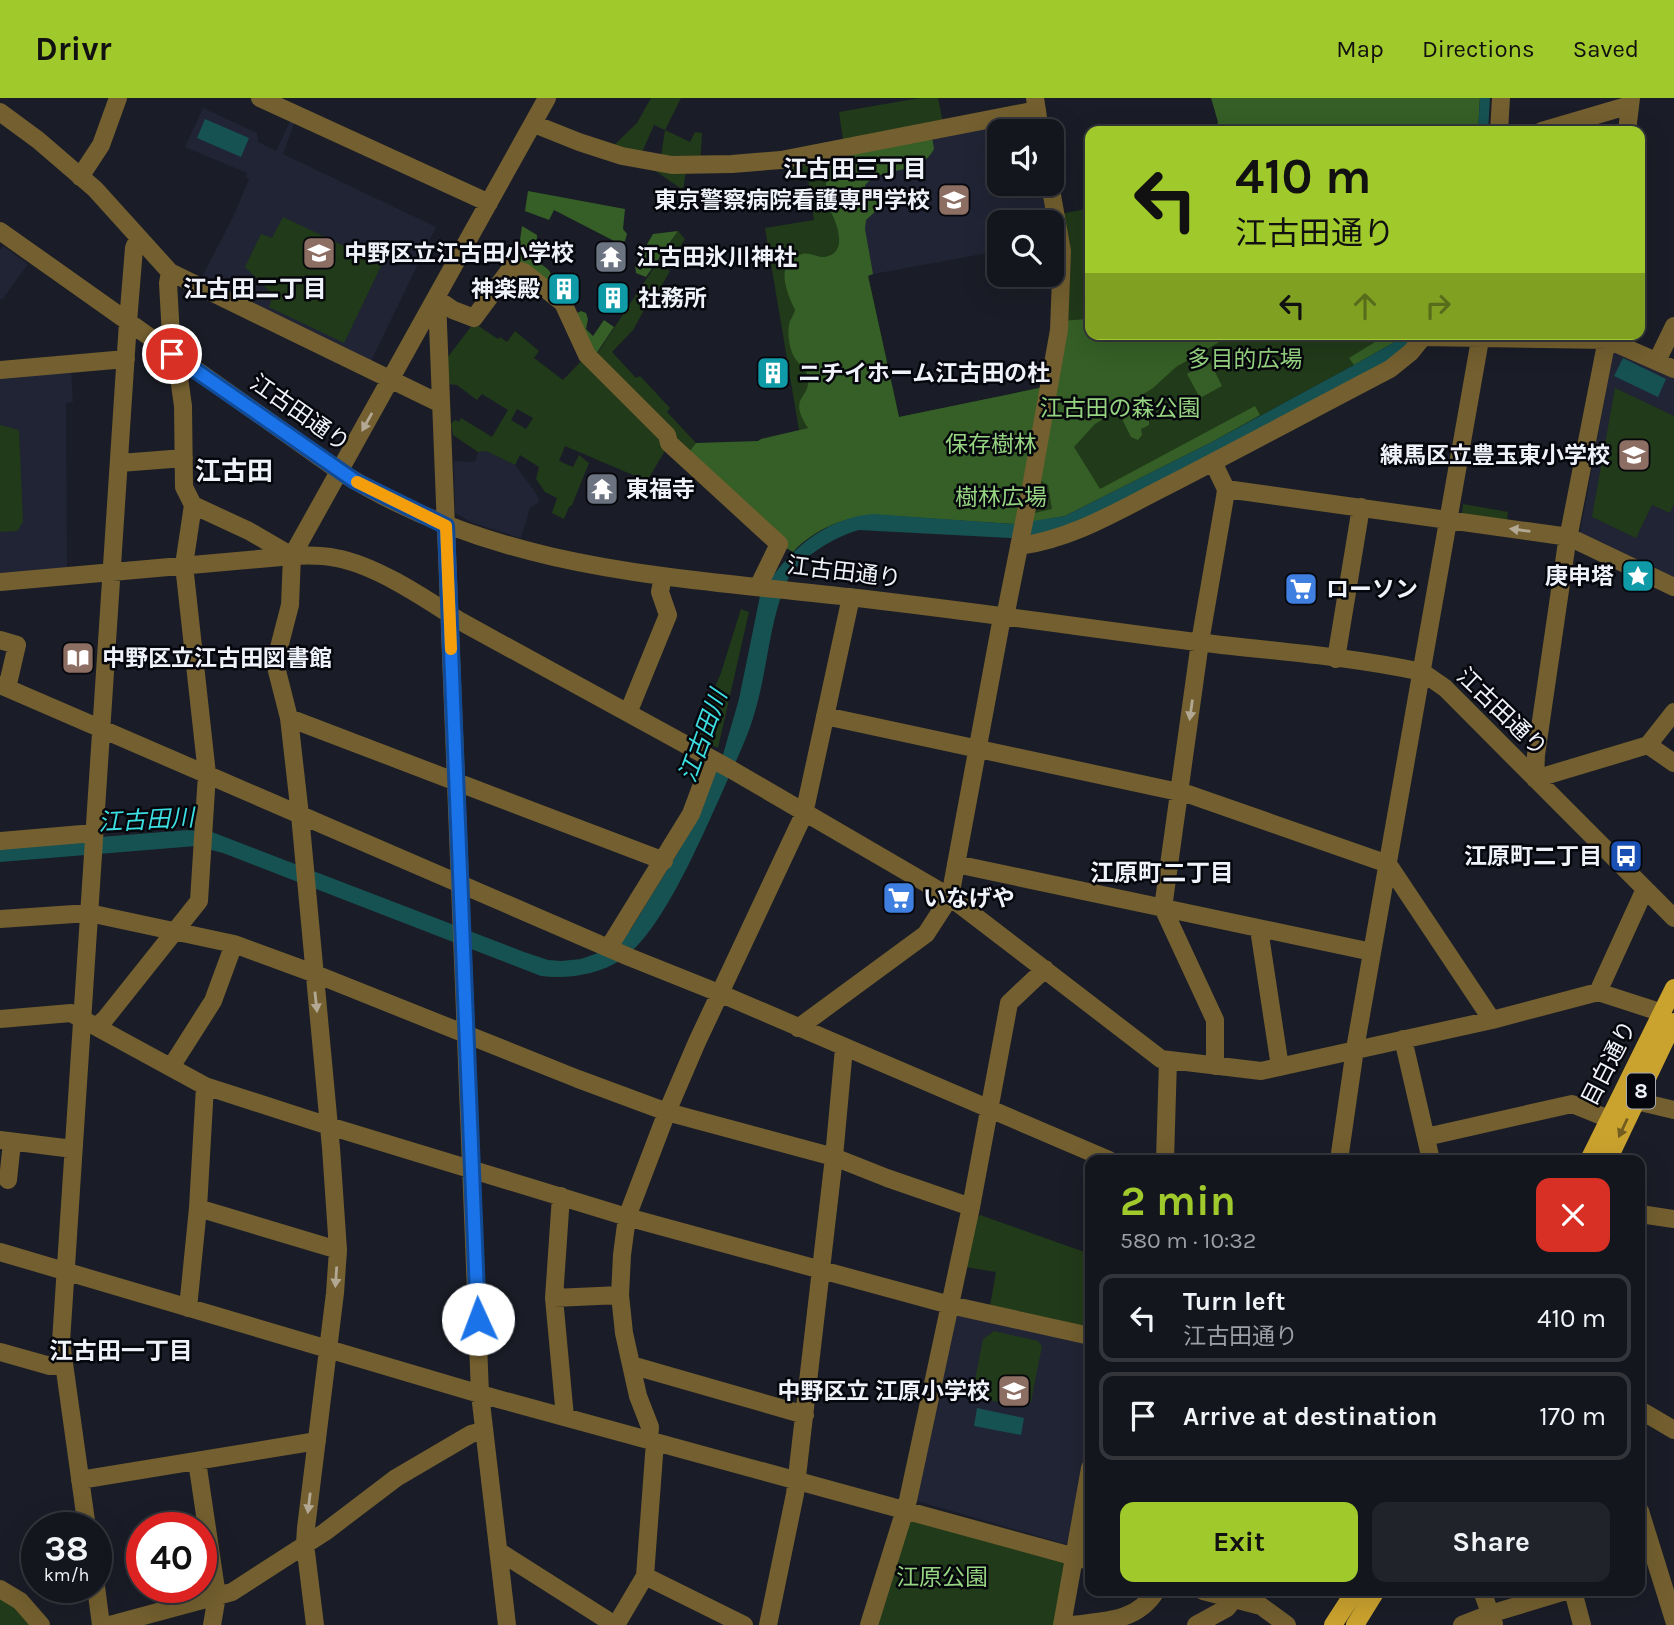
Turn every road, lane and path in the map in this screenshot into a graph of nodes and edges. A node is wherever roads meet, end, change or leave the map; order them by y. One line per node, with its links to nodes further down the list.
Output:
1 (118, 98): 12 (street)
2 (260, 98): 14 (street)
3 (548, 98): 8 (street)
4 (1501, 98): 9 (street)
5 (1630, 102): 10 (street); 11 (street)
6 (1036, 104): 8 (street)
7 (0, 112): 12 (street)
8 (534, 124): 14 (street)
9 (1499, 126)
10 (1557, 126)
11 (1628, 126)
12 (80, 177): 16 (street)
13 (1052, 196): 42 (street)
14 (489, 203): 18 (street)
15 (0, 231): 19 (street, 江古田通り)
16 (138, 239): 17 (street); 19 (street)
17 (170, 272): 25 (street); 30 (street)
18 (437, 299): 30 (street); 31 (street); 48 (street)
19 (128, 322): 25 (street, 江古田通り); 26 (street)
20 (1674, 326): 27 (street)
21 (1421, 340): 33 (street)
22 (1480, 340): 39 (street)
23 (1607, 340): 41 (street)
24 (1614, 340): 27 (street)
25 (174, 355): 32 (street); 35 (street, 江古田通り)
26 (126, 359): 29 (street); 34 (street)
27 (1657, 361): 28 (street)
28 (1674, 369)
29 (0, 370)
30 (392, 378): 31 (street); 35 (street, one-way to 35)
31 (441, 404): 40 (street)
32 (184, 458): 34 (street); 37 (street)
33 (1213, 462): 36 (street); 42 (street)
34 (120, 463): 45 (street)
35 (340, 471): 40 (street, 江古田通り); 43 (street)
36 (1226, 489): 38 (street); 54 (street)
37 (193, 505): 43 (street); 44 (street)
38 (1361, 507): 39 (street); 55 (street)
39 (1449, 520): 41 (street, one-way to 39); 56 (street)
40 (446, 526): 46 (street, 江古田通り); 51 (street)
41 (1569, 537): 49 (street); 68 (street)
42 (1020, 544): 52 (street)
43 (292, 556): 44 (street); 51 (street); 61 (street)
44 (184, 565): 45 (street); 67 (street)
45 (113, 570): 47 (street); 62 (street)
46 (663, 576): 48 (street, 江古田通り); 59 (street)
47 (0, 582)
48 (762, 587): 50 (street, 江古田通り)
49 (1674, 587)
50 (851, 597): 52 (street, 江古田通り); 60 (street)
51 (449, 614): 59 (street); 69 (street)
52 (1004, 617): 54 (street, 江古田通り); 64 (street)
53 (0, 640): 57 (street)
54 (1200, 642): 55 (street, 江古田通り); 70 (street, one-way to 70)
55 (1336, 659): 56 (street, 江古田通り)
56 (1422, 672): 68 (street, 江古田通り); 77 (street)
57 (4, 687): 62 (street)
58 (1674, 712): 63 (street)
59 (628, 713): 65 (street)
60 (825, 716): 64 (street); 71 (street)
61 (289, 718): 69 (street); 72 (street)
62 (101, 729): 67 (street); 74 (street)
63 (1648, 745): 66 (street); 68 (street)
64 (978, 749): 70 (street); 76 (street)
65 (711, 760): 71 (street); 75 (street)
66 (1674, 763)
67 (207, 774): 72 (street); 86 (street)
68 (1535, 779): 79 (street, 江古田通り)
69 (456, 782): 75 (street); 78 (street)
70 (1180, 791): 77 (street); 81 (street)
71 (804, 814): 80 (street); 94 (street)
72 (300, 815): 78 (street); 91 (street)
73 (0, 841): 74 (street)
74 (94, 842): 82 (street)
75 (664, 861): 88 (street)
76 (956, 864): 80 (street); 81 (street)
77 (1388, 864): 89 (street); 97 (street)
78 (461, 882): 88 (street); 100 (street)
79 (1645, 889): 83 (street, 江古田通り); 93 (street)
80 (950, 897): 90 (street); 99 (street)
81 (1163, 908): 85 (street); 105 (street)
82 (89, 914): 84 (street); 86 (street); 98 (street)
83 (1674, 918)
84 (0, 919)
85 (1259, 929): 89 (street); 107 (street)
86 (173, 931): 87 (street); 98 (street)
87 (234, 944): 91 (street); 106 (street)
88 (609, 947): 94 (street)
89 (1372, 952): 103 (street)
90 (1045, 969): 104 (street); 110 (street)
91 (313, 973): 100 (street); 114 (street, one-way to 114)
92 (1674, 988): 95 (main road, 目白通り / 8)
93 (1598, 992): 95 (street); 97 (street)
94 (719, 993): 99 (street); 112 (street)
95 (1668, 1018): 109 (main road, 目白通り / 8); 113 (main road, 目白通り / 8)
96 (0, 1019): 98 (street)
97 (1492, 1020): 101 (street)
98 (90, 1022): 106 (street); 117 (street)
99 (799, 1028): 102 (street)
100 (466, 1034): 112 (street); 125 (street)
101 (1403, 1039): 103 (street); 115 (street)
102 (844, 1048): 110 (street); 124 (street)
103 (1355, 1049): 107 (street); 120 (street)
104 (1168, 1060): 105 (street); 119 (street)
105 (1215, 1066): 107 (street)
106 (171, 1067): 108 (street)
107 (1280, 1067)
108 (205, 1086): 114 (street); 129 (street)
109 (1636, 1101): 111 (street); 123 (main road, 目白通り / 8, one-way to 123)
110 (990, 1109): 118 (street); 128 (street)
111 (1674, 1110)
112 (667, 1112): 124 (street); 131 (street)
113 (1608, 1119): 115 (street); 122 (main road, 目白通り / 8)
114 (329, 1126): 125 (street); 133 (street)
115 (1426, 1137): 121 (street)
116 (6, 1141): 117 (street); 126 (street)
117 (73, 1149): 136 (street)
118 (1097, 1155)
119 (1165, 1155)
120 (1340, 1155)
121 (1431, 1155)
122 (1591, 1155)
123 (1610, 1155)
124 (834, 1157): 128 (street); 135 (street)
125 (472, 1168): 127 (street); 146 (street)
126 (8, 1180)
127 (561, 1196): 131 (street); 138 (street)
128 (971, 1207): 139 (street)
129 (198, 1208): 133 (street); 140 (street)
130 (1645, 1215): 132 (street)
131 (627, 1217): 135 (street); 137 (street)
132 (1674, 1219)
133 (338, 1250): 142 (street, one-way to 142)
134 (0, 1252): 136 (street)
135 (821, 1270): 139 (street); 148 (street)
136 (64, 1271): 140 (street); 145 (street)
137 (620, 1295): 138 (street); 144 (street)
138 (554, 1298): 149 (street)
139 (950, 1305): 141 (street); 157 (street)
140 (188, 1308): 142 (street)
141 (1085, 1335)
142 (328, 1349): 146 (street); 152 (street)
143 (0, 1352): 145 (street)
144 (631, 1365): 148 (street); 153 (street)
145 (63, 1366): 155 (street)
146 (480, 1394): 149 (street); 151 (street)
147 (1645, 1413): 150 (street)
148 (805, 1415): 156 (street)
149 (565, 1416): 153 (street)
150 (1674, 1429)
151 (483, 1431): 161 (street); 163 (street)
152 (317, 1441): 154 (street); 161 (street, one-way to 161)
153 (652, 1441): 156 (street); 166 (street)
154 (197, 1461): 155 (street); 159 (street)
155 (80, 1480): 158 (street)
156 (797, 1481): 157 (street); 191 (street)
157 (905, 1510): 164 (street); 192 (street)
158 (85, 1512)
159 (205, 1512)
160 (1085, 1528): 164 (street)
161 (305, 1544): 168 (street); 187 (street)
162 (1645, 1547): 165 (street)
163 (500, 1552): 188 (street); 189 (street)
164 (1082, 1559): 193 (street)
165 (1648, 1569): 182 (street)
166 (645, 1576): 189 (street); 190 (street)
167 (0, 1589): 183 (street)
168 (217, 1596)
169 (1153, 1596): 194 (street)
170 (1222, 1596): 177 (street)
171 (1352, 1596): 197 (main road)
172 (1373, 1596): 198 (main road)
173 (1484, 1596): 181 (street)
174 (1553, 1596): 181 (street)
175 (1574, 1596): 200 (street)
176 (1262, 1598): 177 (street); 196 (street)
177 (1234, 1599): 195 (street)
178 (99, 1603): 184 (street)
179 (191, 1603): 185 (street)
180 (216, 1603): 186 (street)
181 (1492, 1619): 199 (street)
182 (1674, 1620)
183 (41, 1625)
184 (102, 1625)
185 (110, 1625)
186 (212, 1625)
187 (315, 1625)
188 (507, 1625)
189 (615, 1625)
190 (744, 1625)
191 (768, 1625)
192 (870, 1625)
193 (1062, 1625)
194 (1071, 1625)
195 (1196, 1625)
196 (1287, 1625)
197 (1334, 1625)
198 (1354, 1625)
199 (1462, 1625)
200 (1582, 1625)

